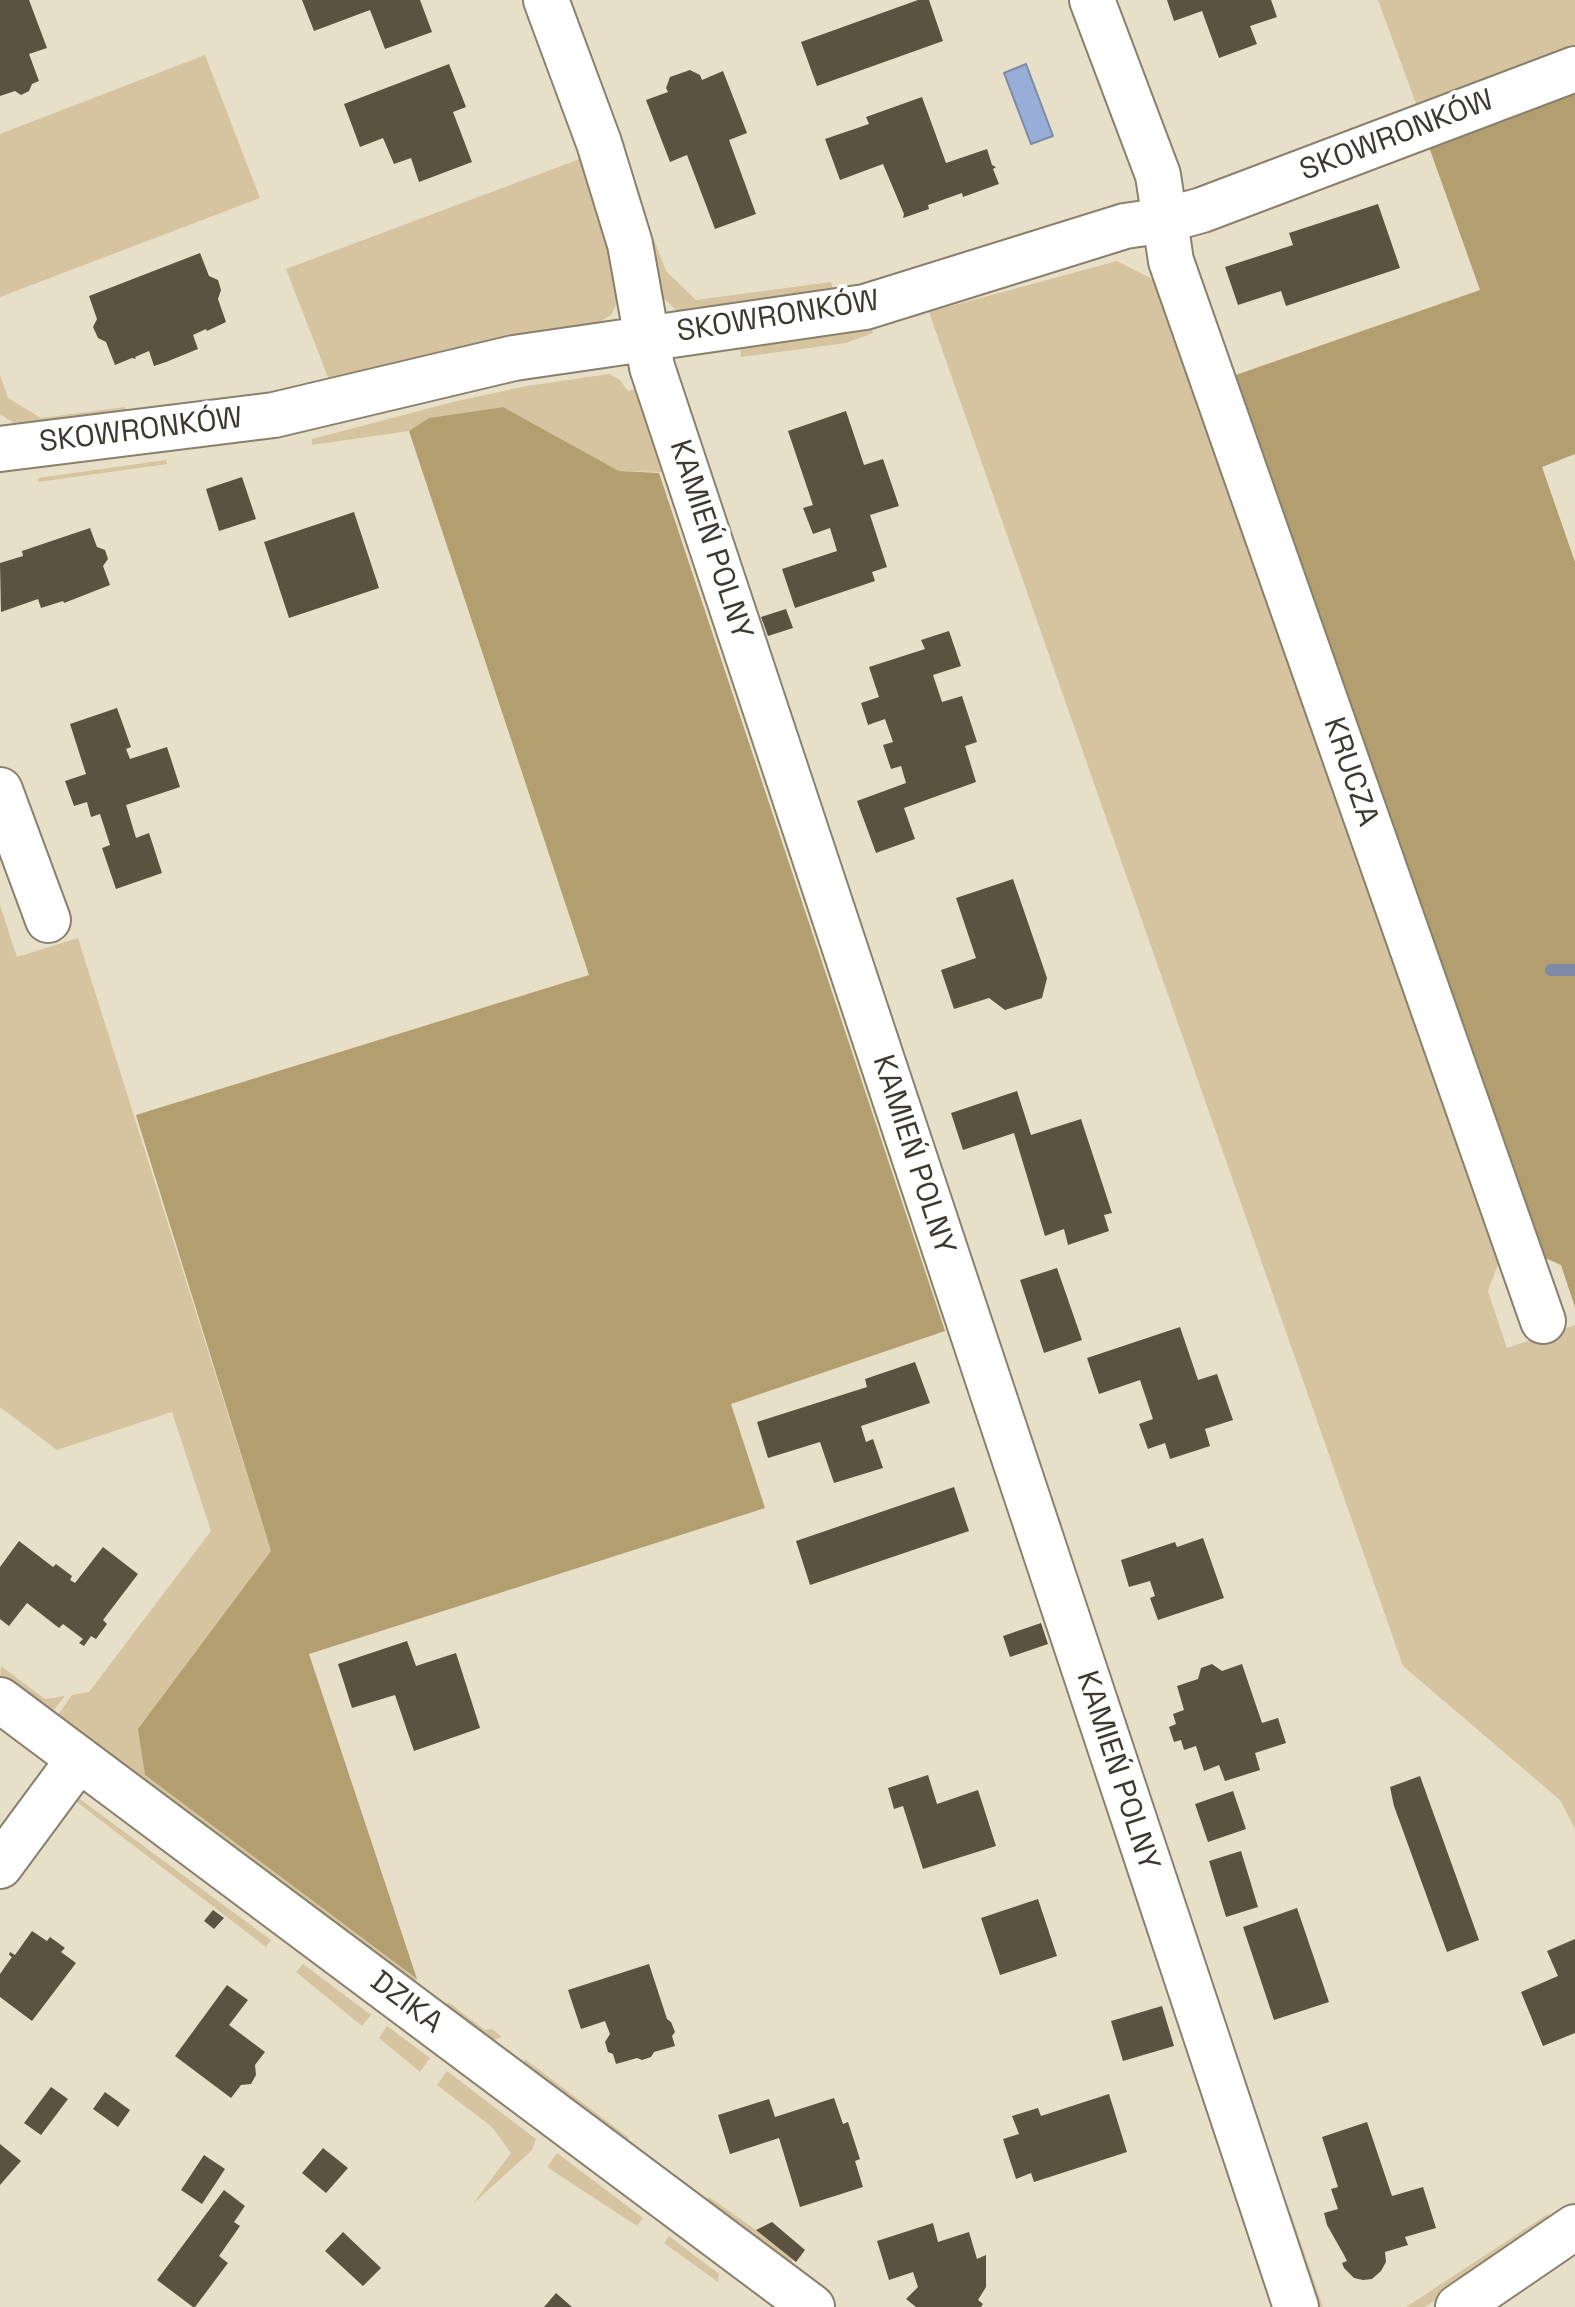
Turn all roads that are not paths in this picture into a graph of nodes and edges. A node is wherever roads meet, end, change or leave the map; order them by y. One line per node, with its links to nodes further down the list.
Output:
1 (546, 0): 5 (street, KAMIEŃ POLNY)
2 (1092, 0): 4 (street, KRUCZA)
3 (1575, 69): 4 (street, SKOWRONKÓW)
4 (1166, 220): 5 (street, SKOWRONKÓW); 9 (street, KRUCZA)
5 (646, 339): 6 (street, SKOWRONKÓW); 15 (street, KAMIEŃ POLNY)
6 (0, 449)
7 (0, 790): 8 (street)
8 (48, 920)
9 (1543, 1321)
10 (0, 1700): 11 (street, DZIKA)
11 (79, 1759): 12 (street); 14 (street, DZIKA)
12 (0, 1866)
13 (1575, 2227): 16 (street)
14 (812, 2307)
15 (1296, 2307)
16 (1458, 2307)

